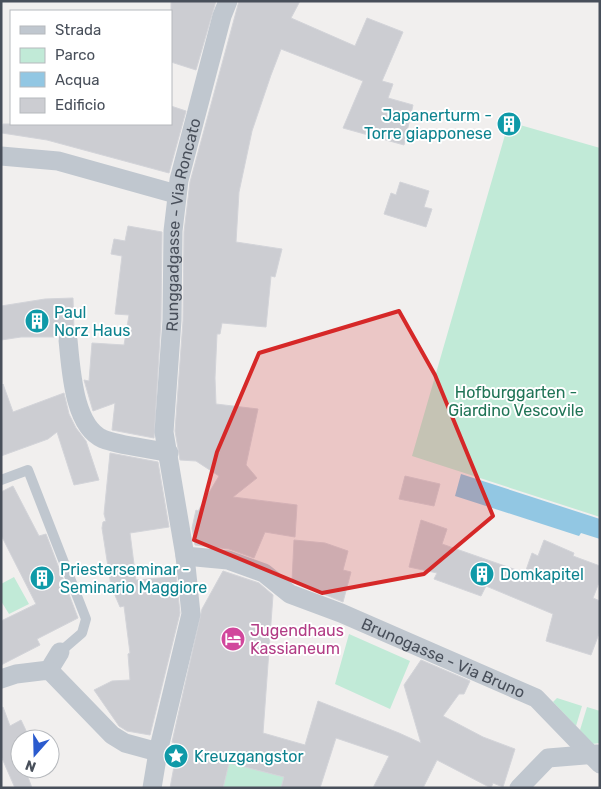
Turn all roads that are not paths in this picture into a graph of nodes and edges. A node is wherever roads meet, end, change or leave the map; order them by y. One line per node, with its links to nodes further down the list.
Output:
1 (228, 1): 3 (street, Runggadgasse - Via Roncato)
2 (1, 156): 3 (street)
3 (176, 194): 5 (street, Runggadgasse - Via Roncato)
4 (68, 340): 5 (street)
5 (169, 452): 7 (street, Runggadgasse - Via Roncato)
6 (1, 480): 8 (lane)
7 (186, 556): 11 (street, Runggadgasse - Via Roncato); 12 (street, Brunogasse - Via Bruno)
8 (60, 652): 9 (street)
9 (49, 670): 10 (street); 11 (street)
10 (1, 679)
11 (158, 752): 14 (street, Runggadgasse - Via Roncato)
12 (596, 758): 13 (street)
13 (519, 787)
14 (152, 788)

